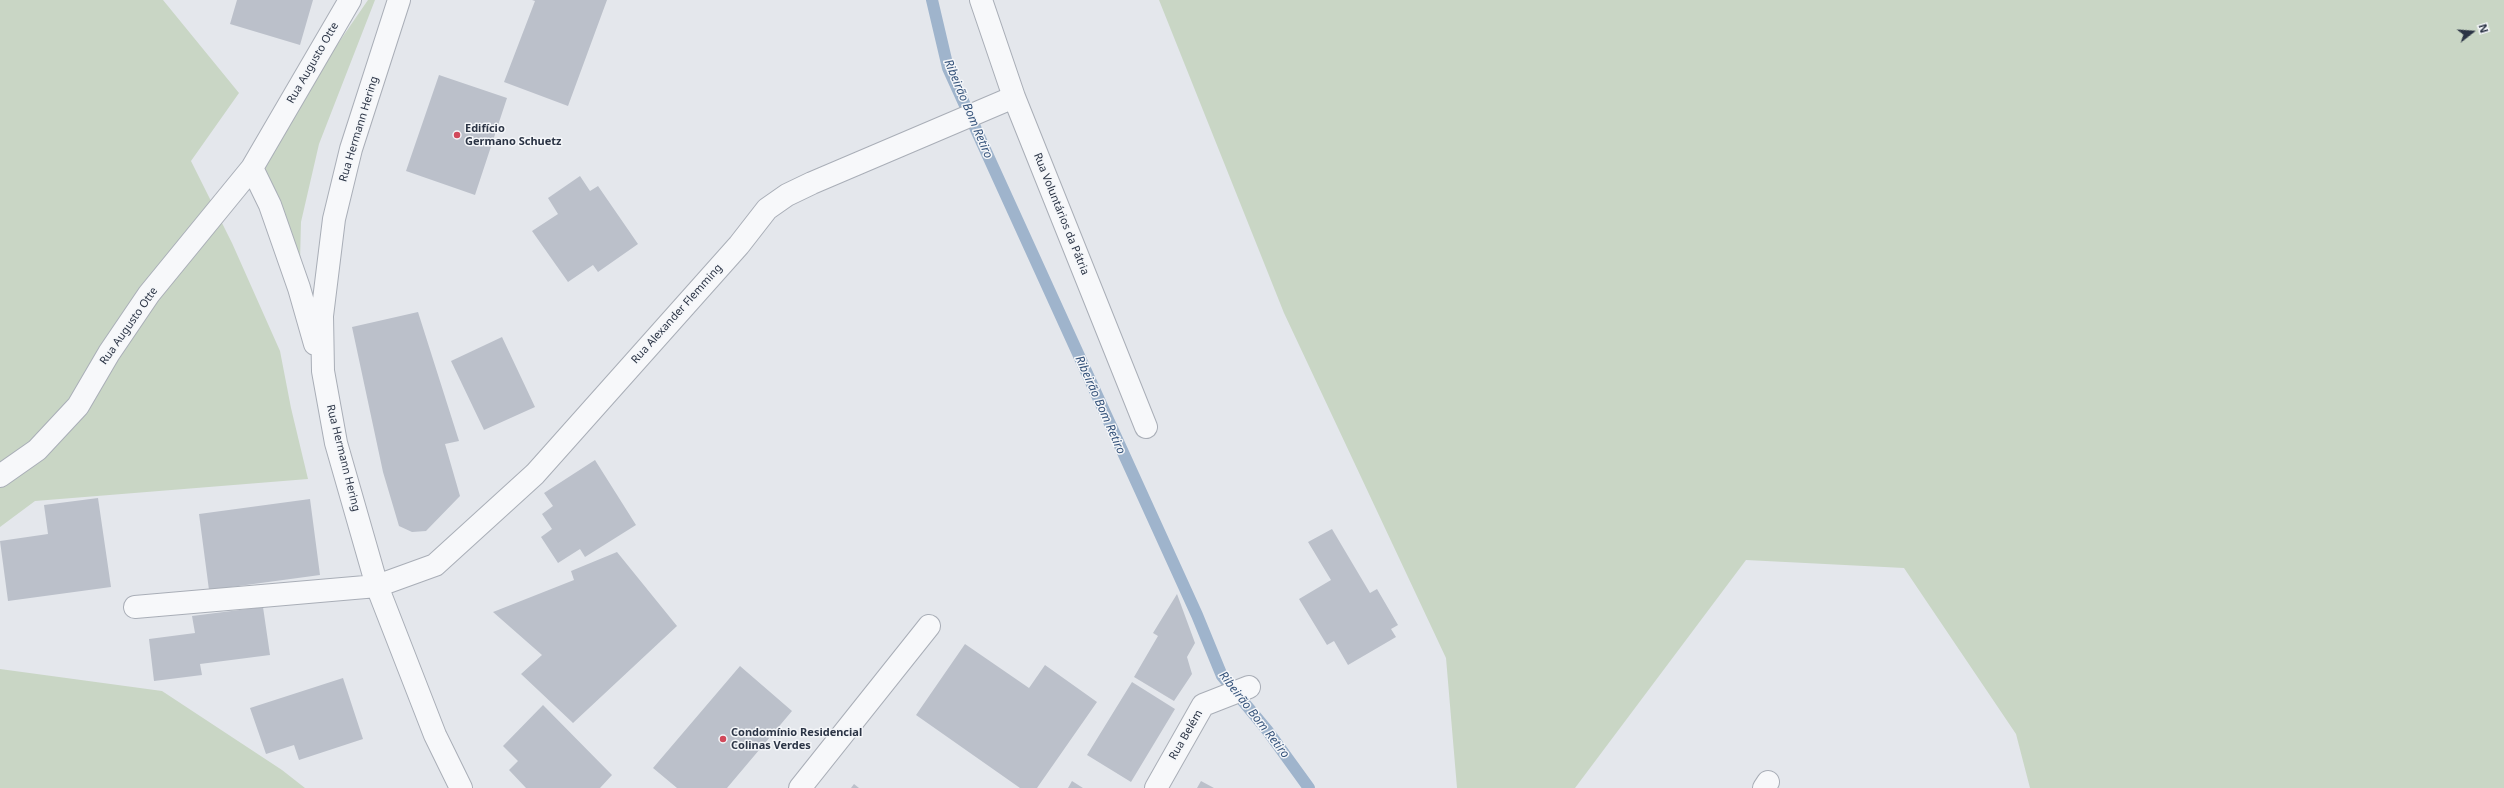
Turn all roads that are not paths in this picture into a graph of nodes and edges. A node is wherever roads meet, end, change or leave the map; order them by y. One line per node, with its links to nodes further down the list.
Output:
1 (350, 0): 5 (street, Rua Augusto Otte)
2 (399, 0): 6 (street, Rua Hermann Hering)
3 (981, 0): 4 (street, Rua Voluntários da Pátria)
4 (1014, 97): 7 (street, Rua Voluntários da Pátria); 9 (street, Rua Alexander Flemming)
5 (252, 168): 6 (street); 8 (street, Rua Augusto Otte)
6 (323, 371): 9 (street, Rua Hermann Hering)
7 (1146, 426)
8 (0, 476)
9 (377, 586): 10 (street, Rua Alexander Flemming); 13 (street, Rua Hermann Hering)
10 (135, 607)
11 (929, 626): 14 (street)
12 (1249, 687): 15 (street, Rua Belém)
13 (461, 788)
14 (800, 788)
15 (1156, 788)

